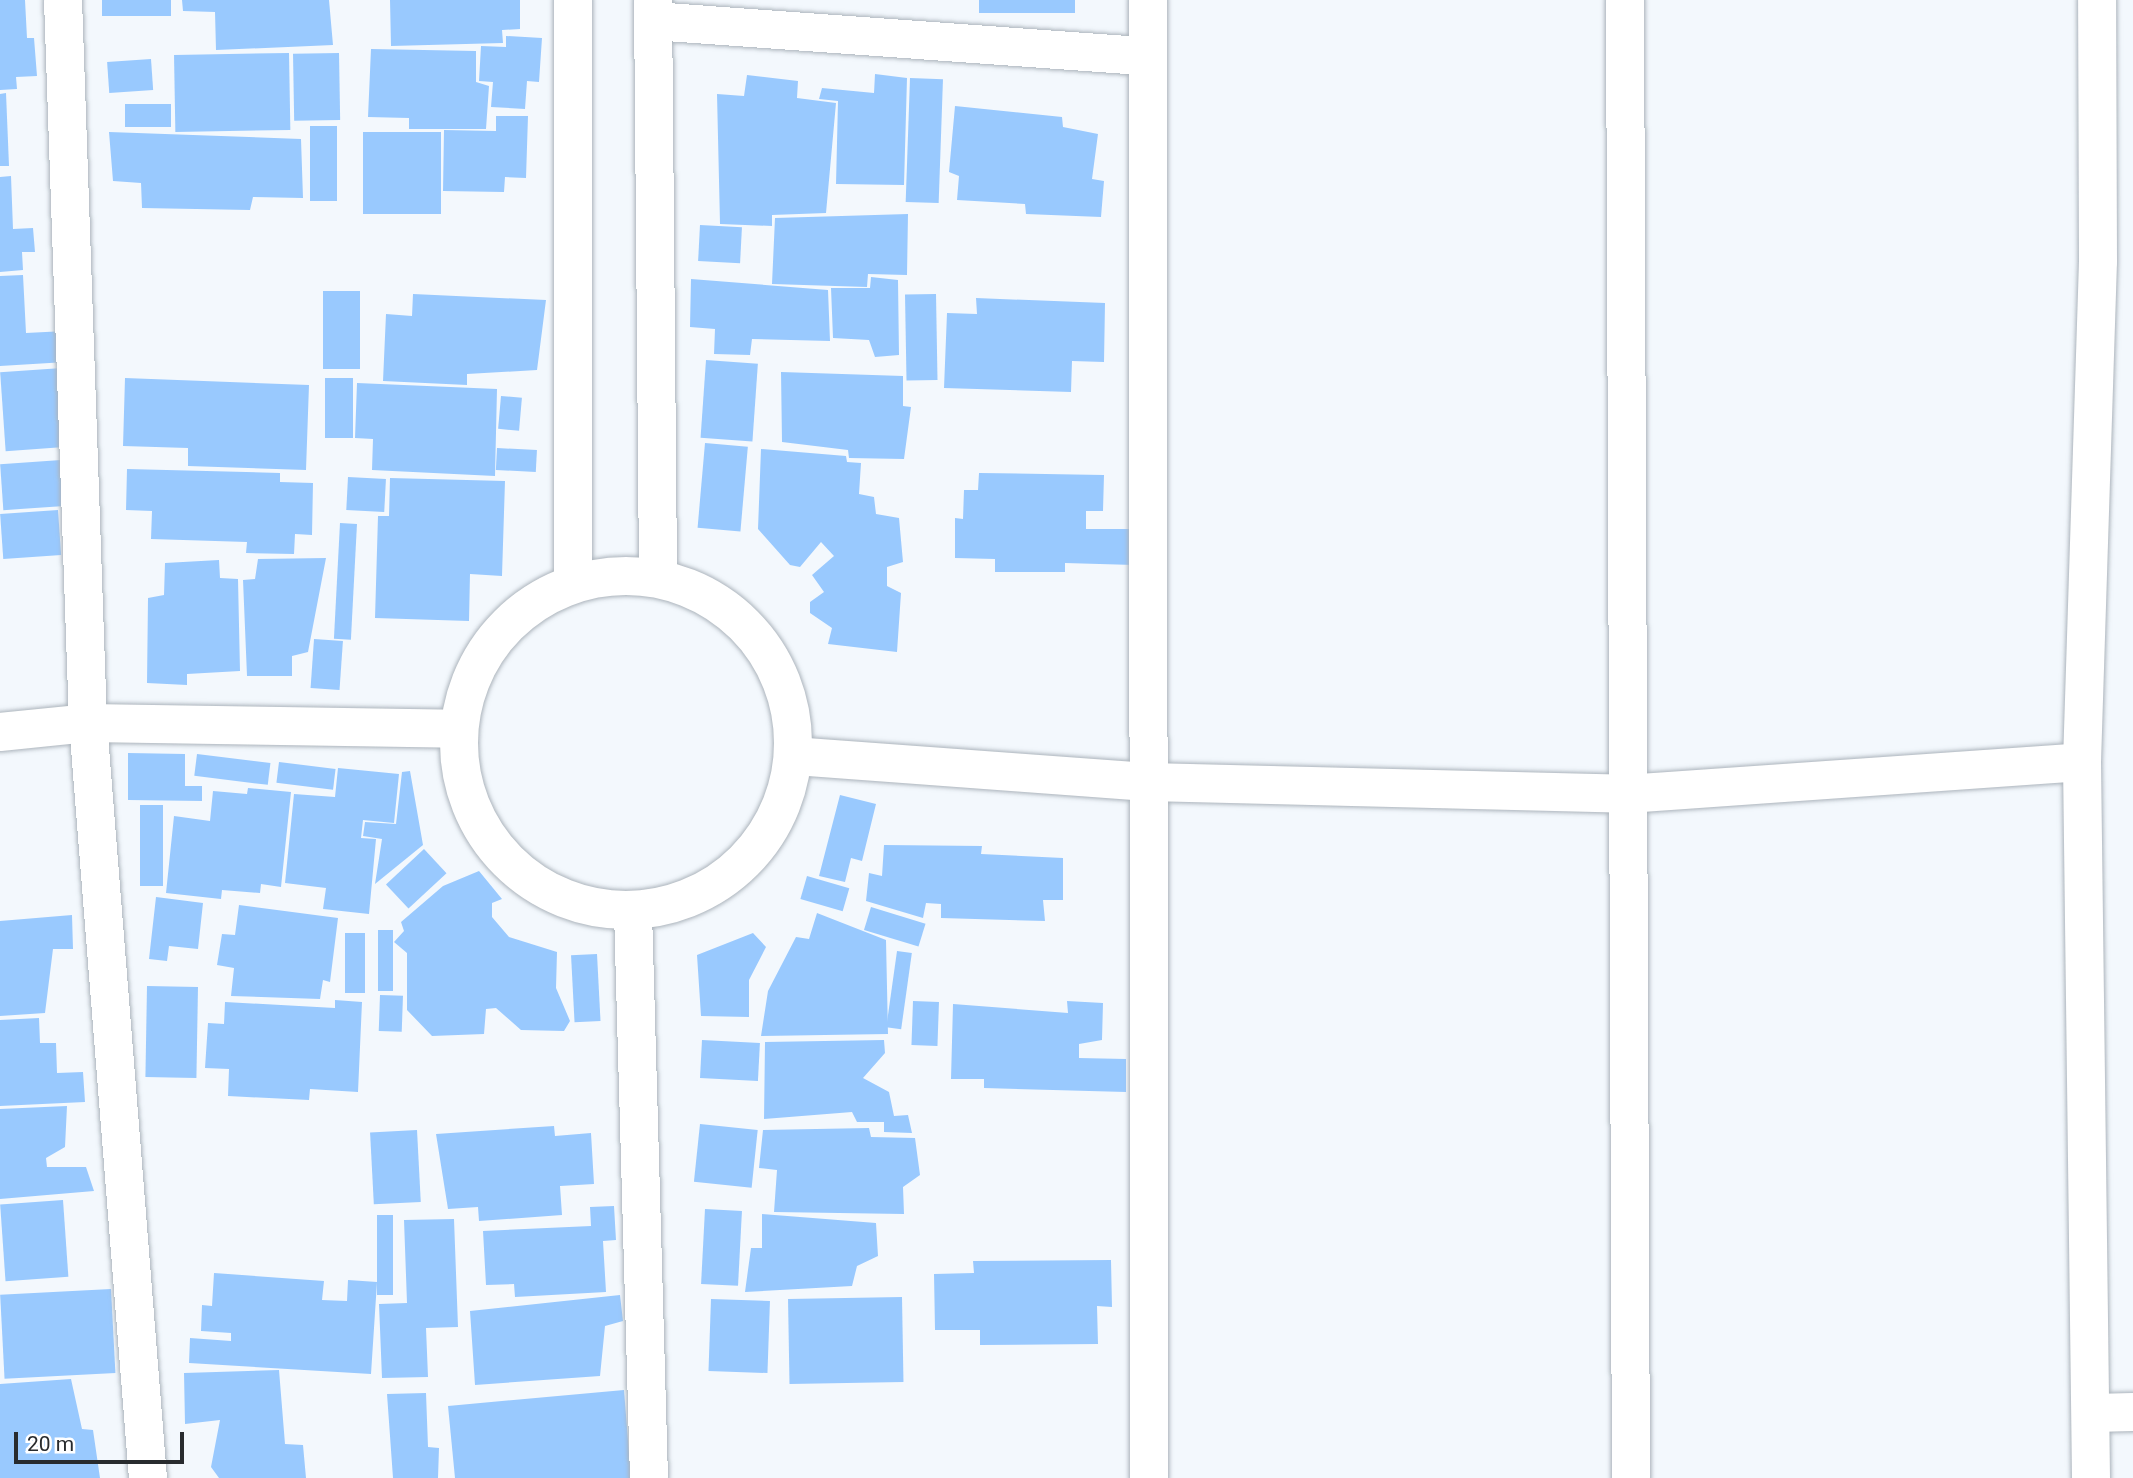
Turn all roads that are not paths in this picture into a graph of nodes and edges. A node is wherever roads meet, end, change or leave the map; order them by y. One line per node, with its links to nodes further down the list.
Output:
1 (63, 0): 10 (street)
2 (573, 0): 9 (street)
3 (1148, 0): 7 (street)
4 (1625, 0): 16 (street)
5 (2098, 0): 14 (street)
6 (653, 11): 7 (street); 8 (street)
7 (1147, 57): 15 (street)
8 (657, 577): 9 (street); 13 (street)
9 (573, 582): 11 (street)
10 (88, 723): 11 (street); 12 (street); 20 (street)
11 (457, 729): 17 (street)
12 (0, 732)
13 (794, 756): 15 (street); 17 (street)
14 (2082, 762): 16 (street); 19 (street)
15 (1149, 782): 16 (street); 22 (street)
16 (1626, 794): 23 (street)
17 (633, 912): 21 (street)
18 (2133, 1412): 19 (street)
19 (2093, 1413): 24 (street)
20 (148, 1478)
21 (649, 1478)
22 (1149, 1478)
23 (1631, 1478)
24 (2091, 1478)

